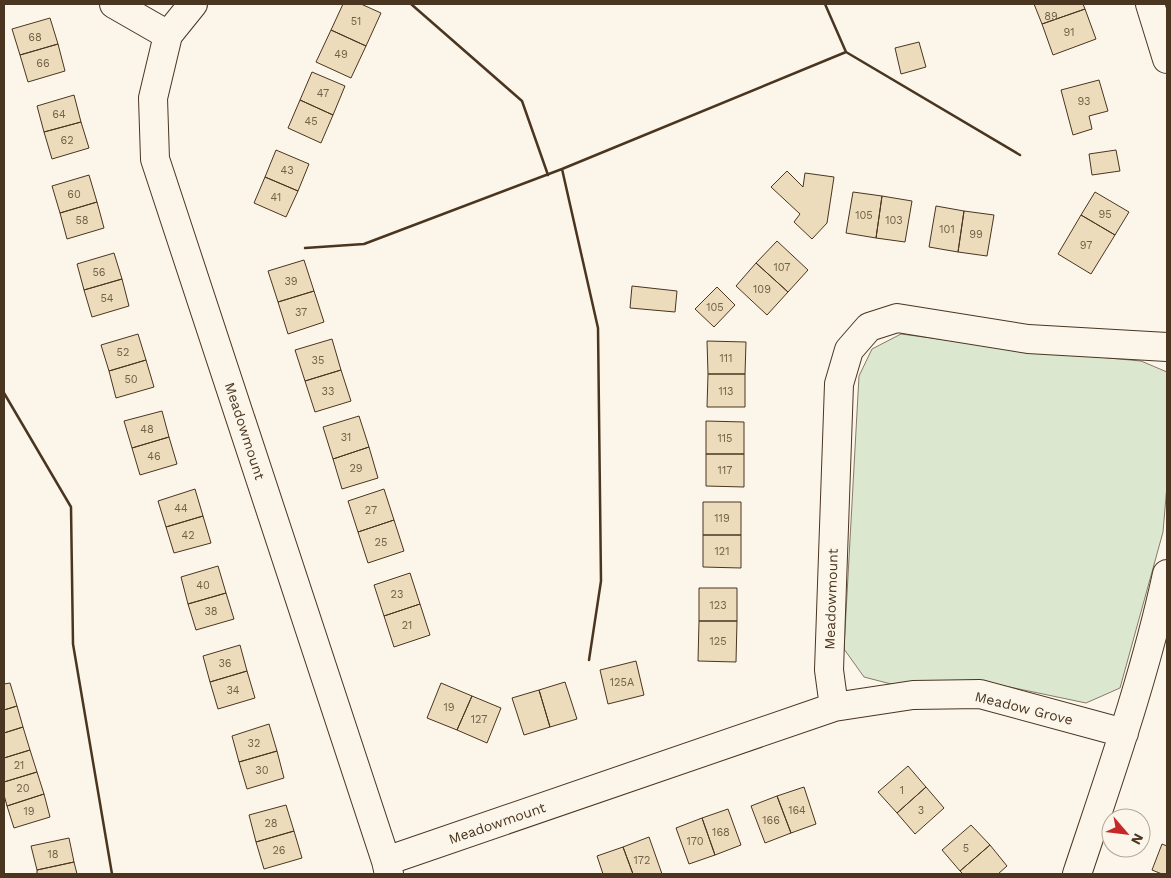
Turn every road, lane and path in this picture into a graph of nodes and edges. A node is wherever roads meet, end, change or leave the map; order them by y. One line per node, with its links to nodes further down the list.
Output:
1 (114, 4): 4 (street)
2 (193, 4): 4 (street, Meadowmount)
3 (1150, 4): 5 (street)
4 (168, 35): 10 (street, Meadowmount)
5 (1167, 59)
6 (1167, 347): 8 (street, Meadowmount)
7 (1167, 574): 9 (street)
8 (834, 706): 9 (street, Meadow Grove); 10 (street, Meadowmount)
9 (1124, 733): 11 (street)
10 (387, 868)
11 (1077, 874)

